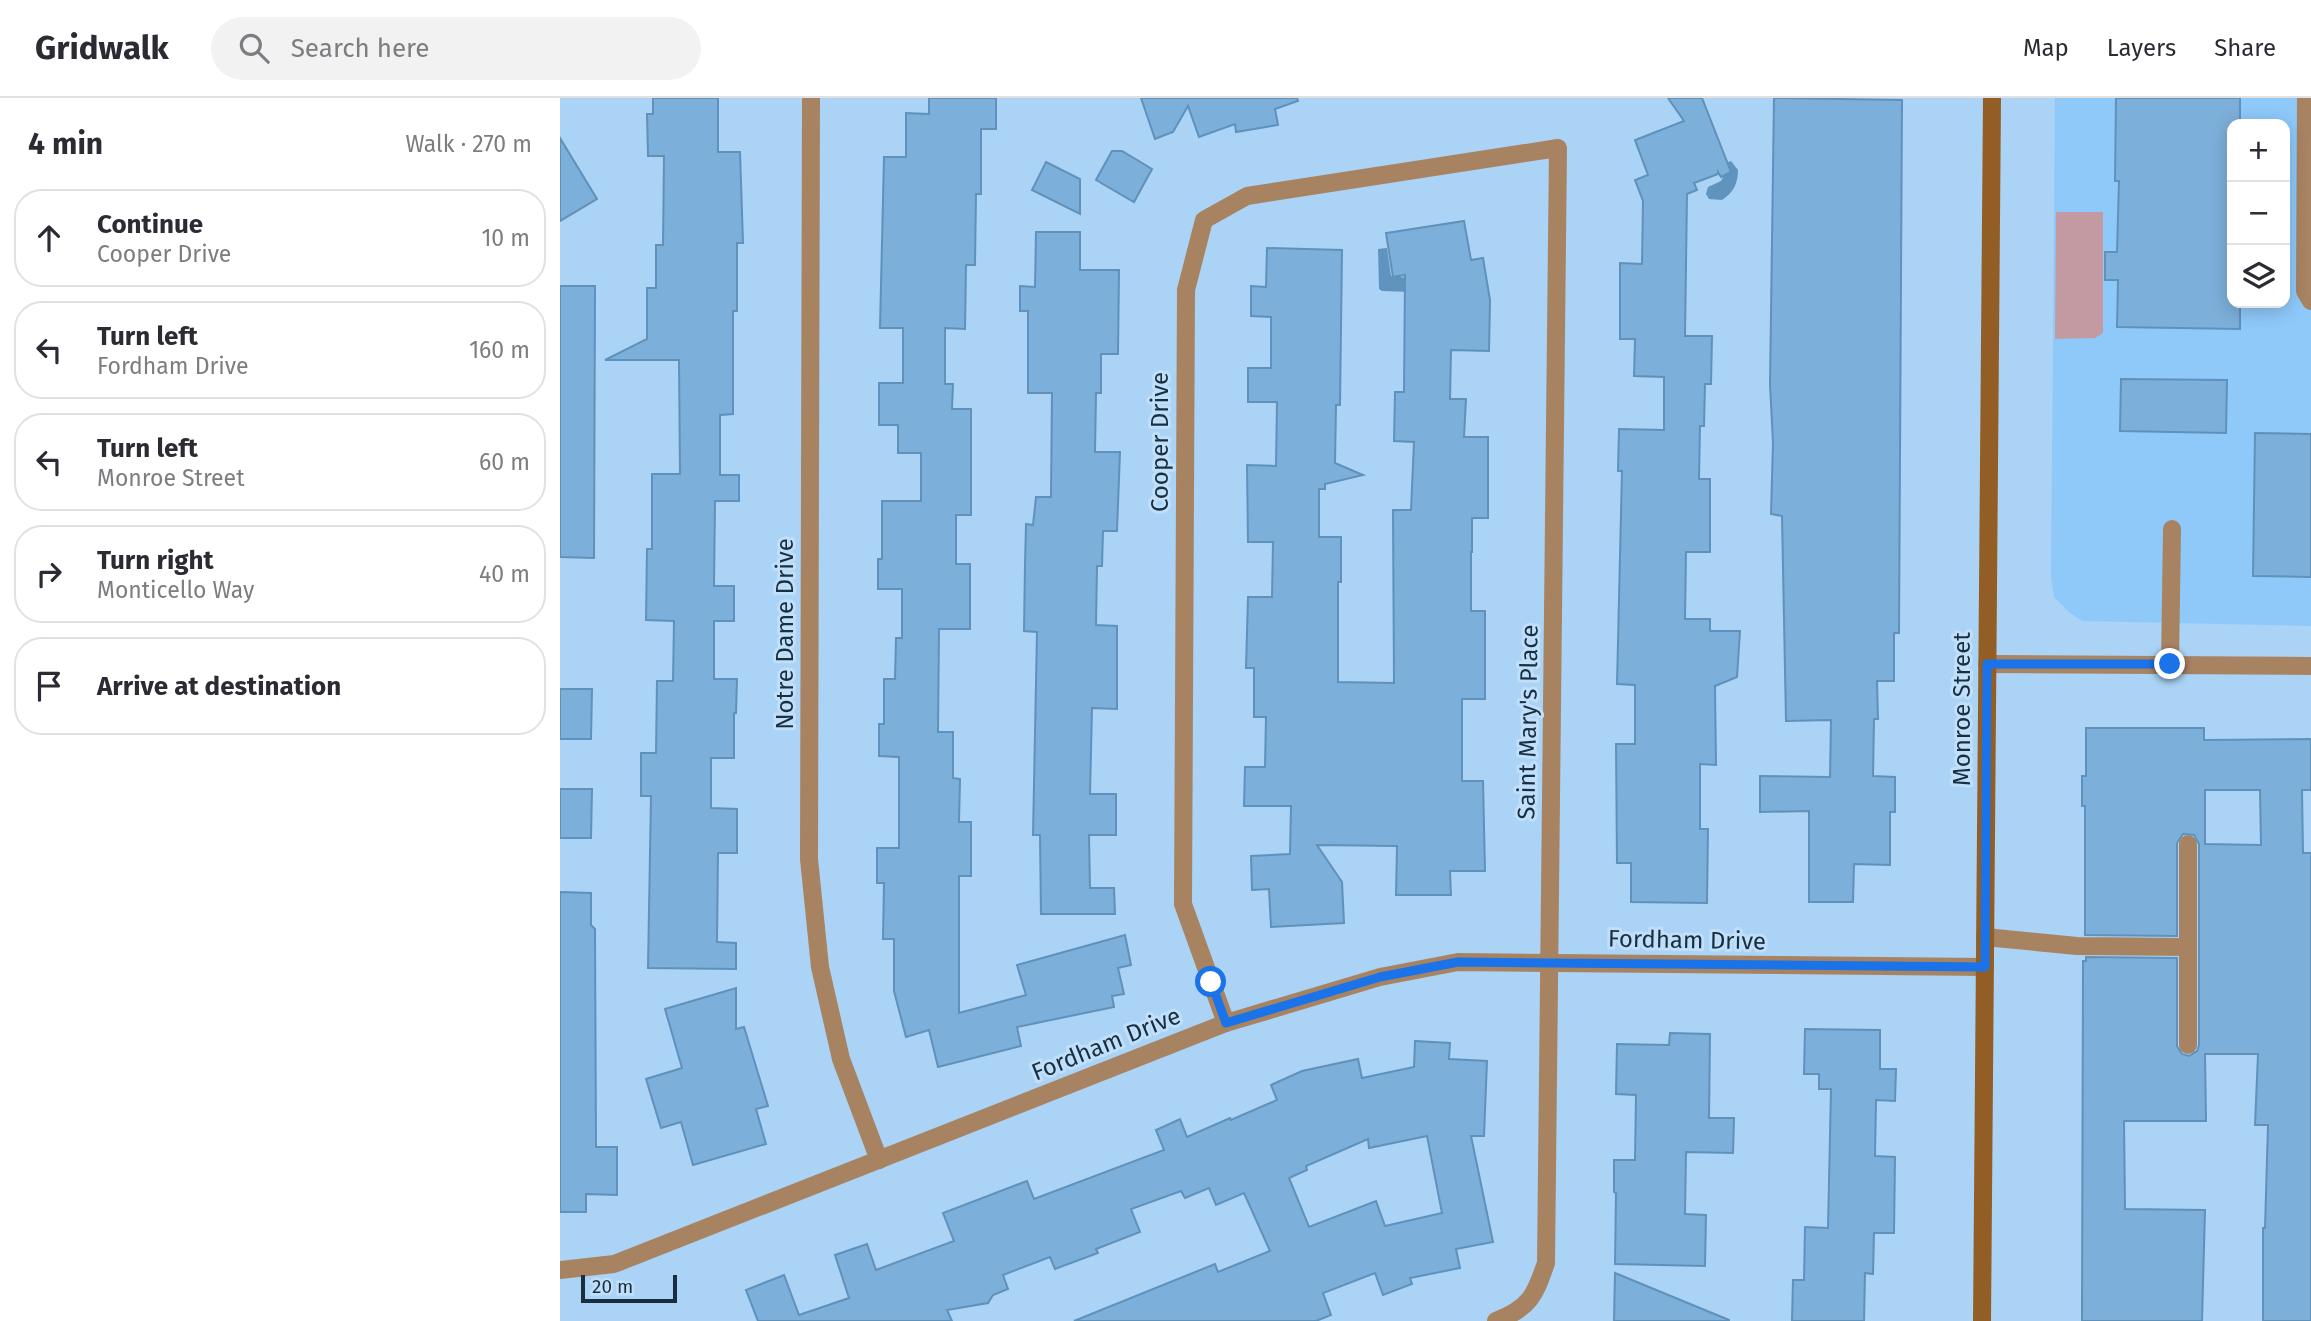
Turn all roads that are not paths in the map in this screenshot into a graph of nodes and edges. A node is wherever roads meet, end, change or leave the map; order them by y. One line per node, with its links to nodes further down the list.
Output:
1 (811, 98): 17 (street, Notre Dame Drive)
2 (1992, 98): 7 (main road, Monroe Street)
3 (2306, 98): 5 (street)
4 (1558, 148): 13 (street, Saint Mary's Place); 15 (street, Cooper Drive)
5 (2311, 301)
6 (2172, 529): 8 (street)
7 (1987, 664): 8 (street); 11 (main road, Monroe Street)
8 (2170, 664): 9 (street)
9 (2311, 666)
10 (2188, 844): 12 (street)
11 (1985, 937): 12 (street); 14 (main road, Monroe Street)
12 (2188, 947): 16 (street)
13 (1550, 962): 14 (street, Fordham Drive); 15 (street, Fordham Drive); 19 (street, Saint Mary's Place)
14 (1985, 967): 20 (main road, Monroe Street)
15 (1226, 1023): 17 (street, Fordham Drive)
16 (2188, 1045)
17 (879, 1160): 18 (street, Fordham Drive)
18 (560, 1270)
19 (1496, 1321)
20 (1982, 1321)

